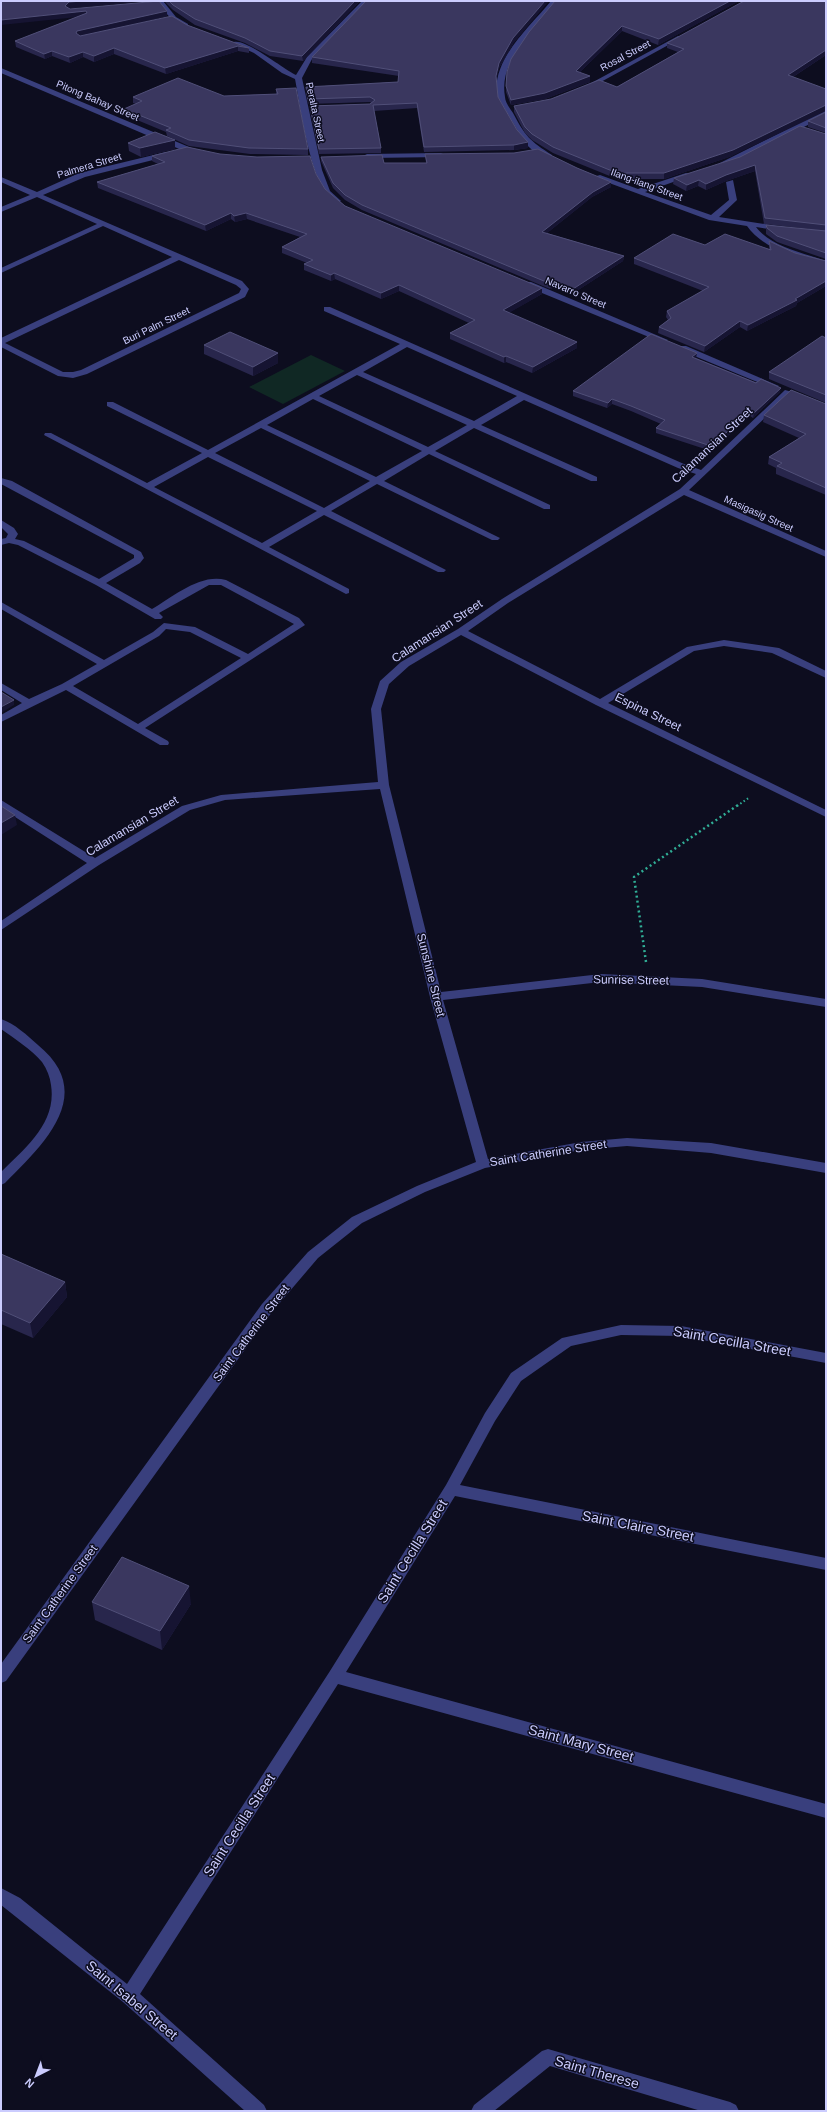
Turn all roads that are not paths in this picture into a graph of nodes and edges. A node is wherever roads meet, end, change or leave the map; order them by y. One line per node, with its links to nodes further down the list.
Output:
1 (366, 1): 8 (street, Peralta Street)
2 (554, 1): 14 (street)
3 (158, 2): 4 (street)
4 (191, 28)
5 (690, 31): 9 (street, Rosal Street)
6 (229, 41): 8 (street)
7 (1, 70): 13 (street, Pitong Bahay Street)
8 (298, 78): 27 (street, Peralta Street)
9 (580, 91)
10 (826, 113): 11 (street)
11 (798, 128): 12 (street); 20 (street)
12 (809, 131)
13 (187, 149): 16 (street, Pitong Bahay Street); 26 (street, Palmera Street)
14 (538, 150): 15 (street); 19 (street)
15 (528, 152)
16 (210, 154)
17 (448, 155): 18 (street)
18 (362, 156)
19 (556, 160)
20 (715, 166)
21 (586, 172): 25 (street, Ilang-ilang Street)
22 (694, 173): 25 (street)
23 (1, 179): 26 (street)
24 (730, 182): 29 (street)
25 (637, 192): 29 (street, Ilang-ilang Street)
26 (37, 194): 28 (street, Palmera Street); 30 (street)
27 (342, 204)
28 (1, 210)
29 (712, 218): 31 (street, Ilang-ilang Street)
30 (104, 223): 33 (street); 35 (street)
31 (751, 226): 32 (street, Ilang-ilang Street); 34 (street)
32 (790, 230)
33 (180, 256): 38 (street); 38 (street, Buri Palm Street)
34 (826, 264)
35 (1, 271)
36 (521, 281): 41 (street, Navarro Street)
37 (328, 309): 39 (street)
38 (1, 343)
39 (407, 344): 40 (street); 43 (street)
40 (357, 372): 42 (street); 46 (street)
41 (791, 393): 50 (street, Calamansian Street)
42 (312, 396): 45 (street); 48 (street)
43 (524, 396): 46 (street); 50 (street)
44 (110, 404): 49 (street)
45 (261, 425): 49 (street); 53 (street)
46 (475, 425): 48 (street); 51 (street)
47 (48, 435): 54 (street)
48 (429, 451): 53 (street); 56 (street)
49 (209, 453): 54 (street); 57 (street)
50 (702, 473): 55 (street, Calamansian Street)
51 (594, 479)
52 (1, 481): 64 (street)
53 (377, 481): 57 (street); 59 (street)
54 (147, 487): 61 (street)
55 (683, 491): 62 (street, Masigasig Street); 69 (street, Calamansian Street)
56 (547, 507)
57 (325, 511): 61 (street); 63 (street)
58 (1, 523): 60 (street)
59 (495, 538)
60 (5, 541): 64 (street)
61 (262, 547): 65 (street)
62 (826, 554)
63 (441, 570)
64 (99, 583): 67 (street)
65 (346, 591)
66 (1, 605): 71 (street)
67 (152, 614): 68 (street); 70 (street)
68 (164, 626): 70 (street); 71 (street)
69 (461, 631): 76 (street, Espina Street); 80 (street, Calamansian Street)
70 (249, 658): 78 (street)
71 (104, 664): 74 (street)
72 (826, 675): 76 (street)
73 (1, 686): 75 (street)
74 (66, 686): 75 (street); 78 (street)
75 (28, 703): 77 (street)
76 (600, 703): 82 (street, Espina Street)
77 (1, 719)
78 (138, 728): 79 (street)
79 (164, 744)
80 (384, 785): 83 (street, Calamansian Street); 85 (street, Sunshine Street)
81 (1, 803): 83 (street)
82 (826, 814)
83 (95, 863): 84 (street, Calamansian Street)
84 (2, 923)
85 (436, 997): 86 (street, Sunrise Street); 88 (street, Sunshine Street)
86 (826, 1003)
87 (1, 1023): 90 (street)
88 (483, 1164): 89 (street, Saint Catherine Street); 94 (street, Saint Catherine Street)
89 (826, 1168)
90 (1, 1180)
91 (826, 1358): 92 (street, Saint Cecilla Street)
92 (450, 1489): 93 (street, Saint Claire Street); 95 (street, Saint Cecilla Street)
93 (826, 1564)
94 (1, 1676)
95 (335, 1676): 96 (street, Saint Mary Street); 98 (street, Saint Cecilla Street)
96 (826, 1810)
97 (1, 1896): 98 (street, Saint Isabel Street)
98 (129, 1996): 99 (street, Saint Isabel Street)
99 (258, 2111)
100 (480, 2111): 101 (street, Saint Therese)
101 (730, 2111)

